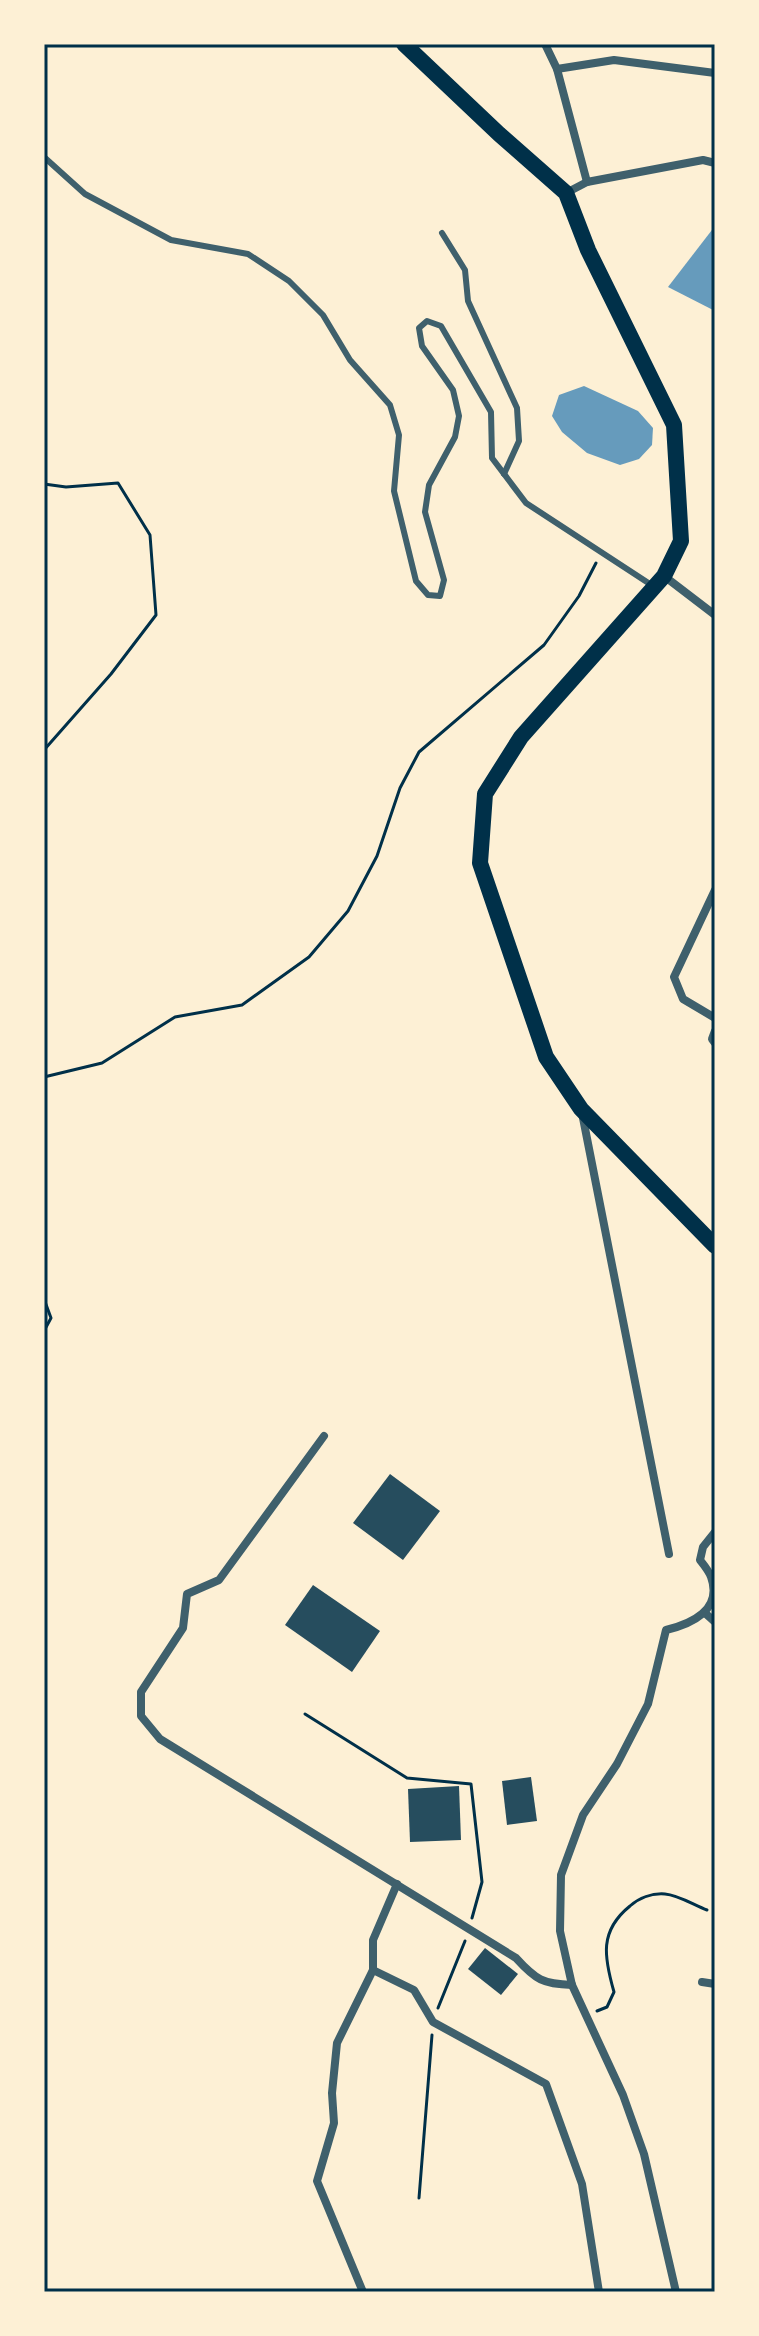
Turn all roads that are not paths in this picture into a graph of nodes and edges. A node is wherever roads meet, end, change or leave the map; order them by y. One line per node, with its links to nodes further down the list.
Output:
1 (404, 44): 8 (main road)
2 (545, 44): 3 (street)
3 (557, 69): 4 (street); 7 (street)
4 (715, 73)
5 (44, 157): 10 (lane)
6 (715, 163): 7 (street)
7 (587, 182): 8 (street)
8 (566, 193): 11 (main road)
9 (442, 233): 10 (lane)
10 (504, 474): 11 (lane)
11 (658, 581): 12 (street); 18 (main road)
12 (715, 615)
13 (715, 890): 14 (street)
14 (711, 908): 15 (street)
15 (715, 1018)
16 (715, 1031): 17 (street)
17 (715, 1043)
18 (581, 1109): 19 (main road); 22 (street)
19 (715, 1246)
20 (324, 1436): 26 (street)
21 (715, 1532): 23 (street)
22 (669, 1554)
23 (713, 1578): 24 (street)
24 (705, 1613): 25 (street); 30 (street)
25 (715, 1622)
26 (397, 1884): 27 (street); 30 (street)
27 (373, 1970): 31 (street); 32 (street)
28 (702, 1982): 29 (street)
29 (715, 1984)
30 (572, 1985): 33 (street)
31 (363, 2292)
32 (599, 2292)
33 (676, 2292)

